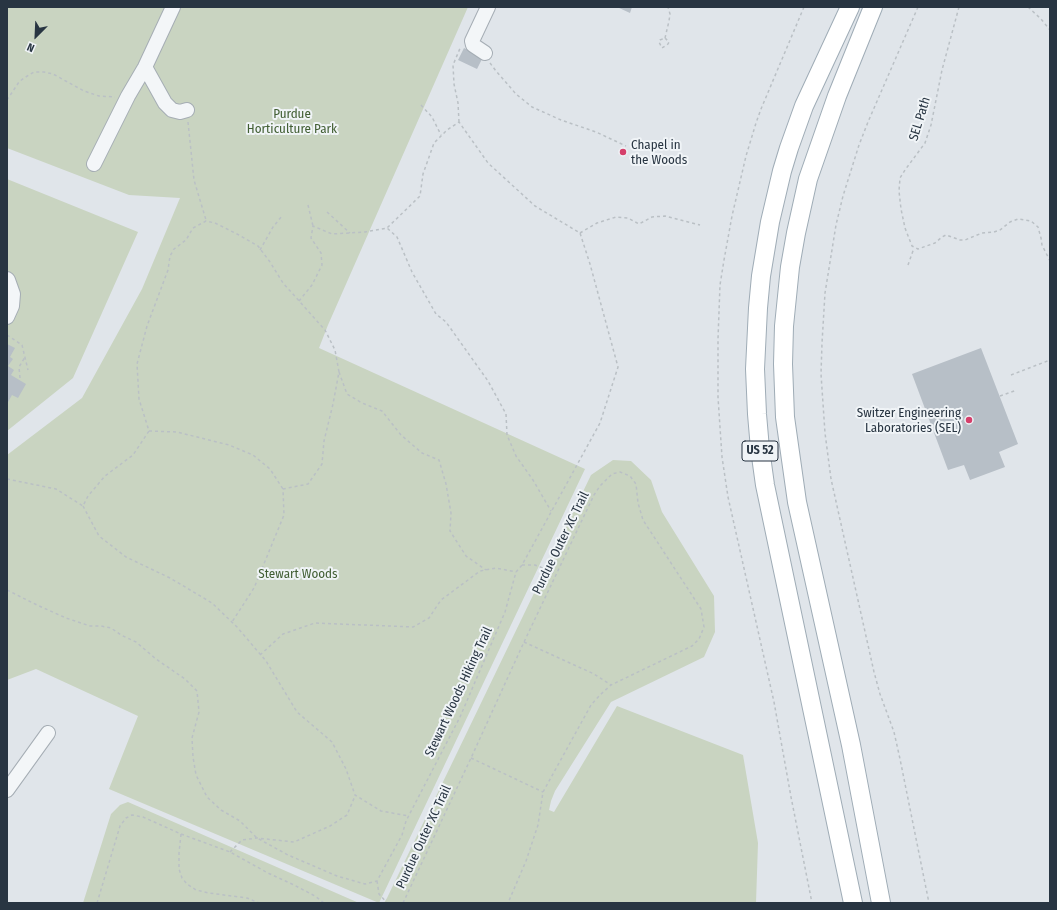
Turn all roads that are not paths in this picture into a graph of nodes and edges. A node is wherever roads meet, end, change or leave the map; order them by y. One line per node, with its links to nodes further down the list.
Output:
1 (173, 7): 6 (street)
2 (488, 7): 5 (street)
3 (850, 7): 13 (main road, US 52)
4 (873, 7): 14 (main road, US 52)
5 (486, 56)
6 (145, 67): 7 (street); 8 (street)
7 (186, 110)
8 (94, 164)
9 (7, 279): 10 (street)
10 (7, 317)
11 (48, 733): 12 (street)
12 (7, 790)
13 (853, 903)
14 (882, 903)

